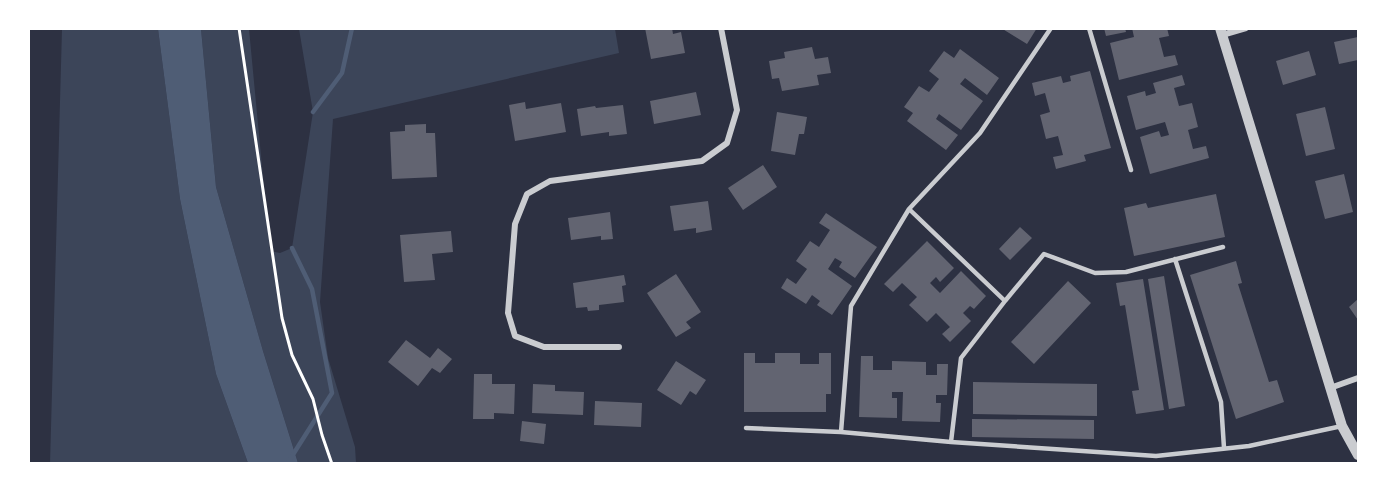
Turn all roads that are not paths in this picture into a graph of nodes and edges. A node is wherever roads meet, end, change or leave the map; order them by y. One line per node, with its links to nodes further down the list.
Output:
1 (721, 28): 11 (street)
2 (1050, 28): 7 (lane)
3 (1089, 28): 6 (lane)
4 (1246, 28): 5 (street)
5 (1221, 32): 13 (street)
6 (1131, 170)
7 (909, 209): 10 (lane); 16 (lane)
8 (1223, 247): 9 (lane)
9 (1175, 260): 10 (lane); 18 (lane)
10 (1005, 301): 17 (lane)
11 (619, 346)
12 (1359, 378): 13 (street)
13 (1330, 388): 14 (street)
14 (1342, 426): 18 (lane); 19 (street)
15 (746, 428): 16 (lane)
16 (841, 432): 17 (lane)
17 (951, 442): 18 (lane)
18 (1224, 448)
19 (1359, 455)

